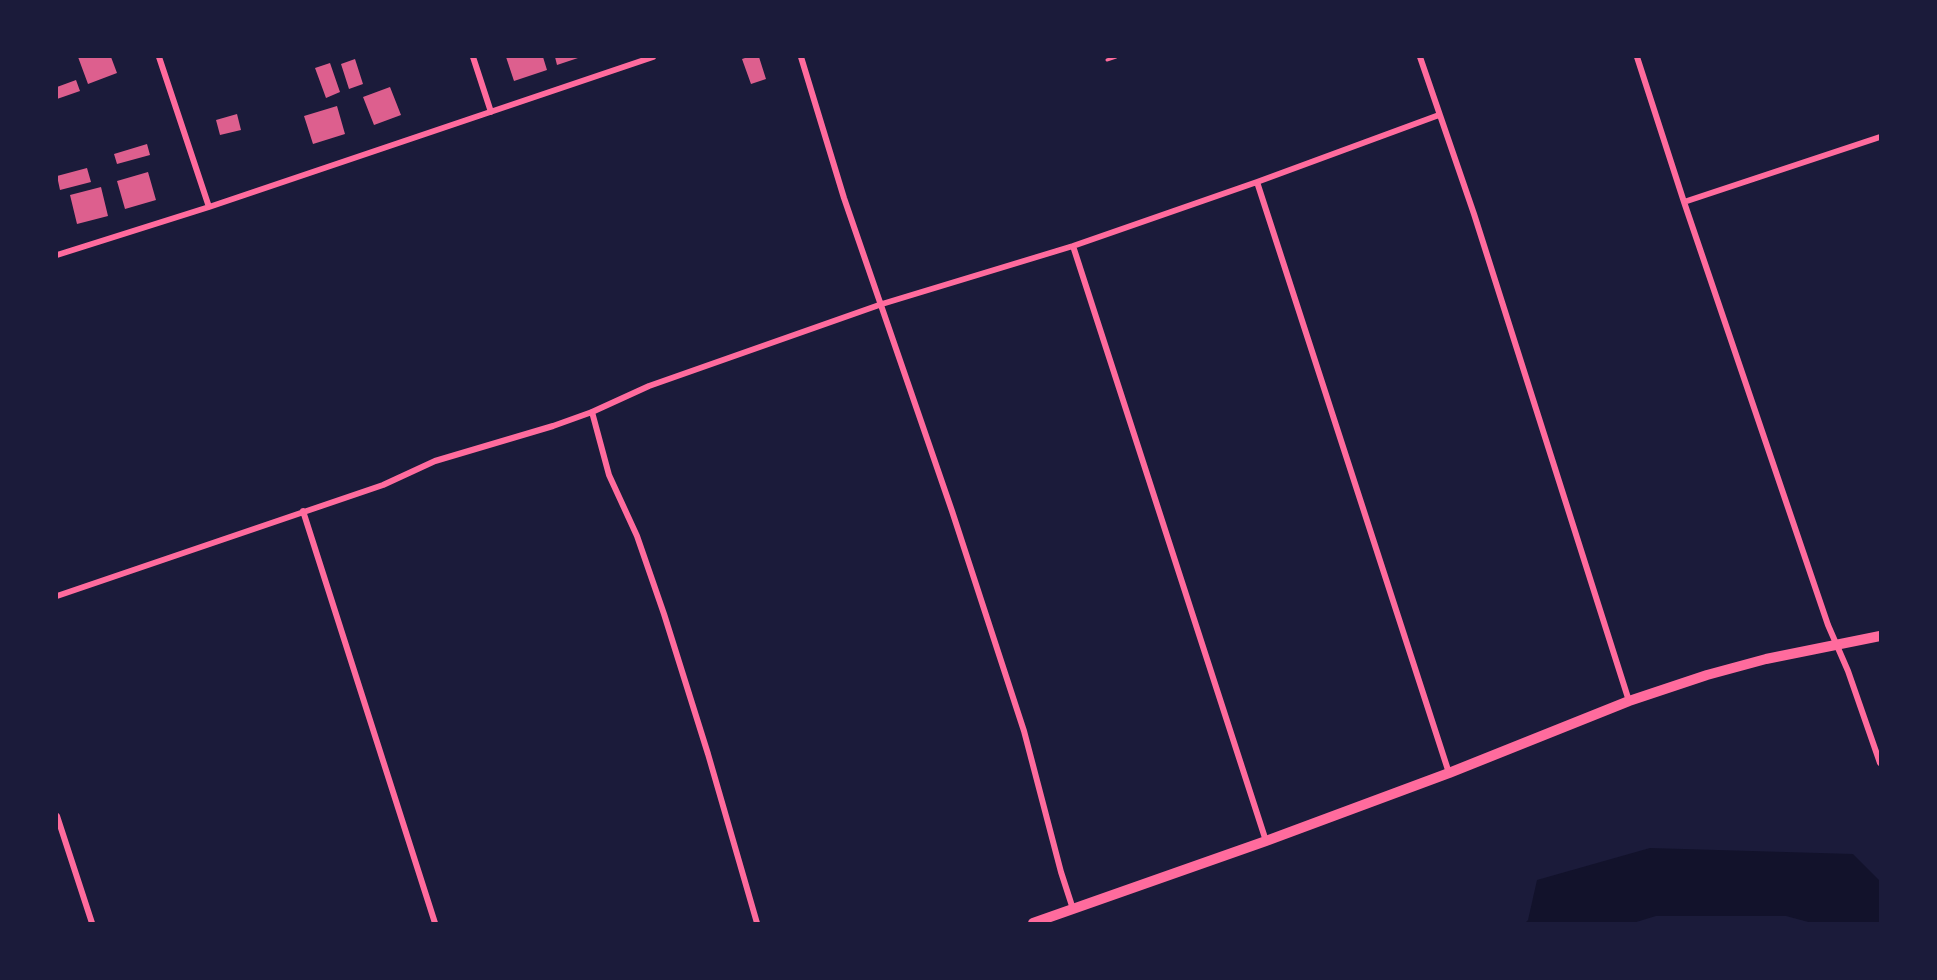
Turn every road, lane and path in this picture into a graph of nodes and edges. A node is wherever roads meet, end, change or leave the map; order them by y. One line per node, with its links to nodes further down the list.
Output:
1 (159, 57): 14 (street)
2 (473, 57): 9 (street)
3 (653, 57): 9 (street)
4 (801, 57): 17 (street)
5 (1116, 57): 8 (path)
6 (1420, 57): 10 (street)
7 (1637, 57): 13 (street)
8 (1107, 60)
9 (491, 112): 14 (street)
10 (1439, 115): 12 (street); 23 (street)
11 (1880, 137): 13 (street)
12 (1257, 182): 15 (street); 25 (street)
13 (1684, 202): 22 (street)
14 (209, 207): 16 (street)
15 (1073, 246): 17 (street); 27 (street)
16 (57, 255)
17 (882, 304): 18 (street); 28 (street)
18 (592, 412): 19 (street); 31 (street)
19 (303, 511): 20 (street); 30 (street)
20 (57, 596)
21 (1880, 636): 22 (street)
22 (1837, 644): 23 (street); 24 (street)
23 (1629, 701): 25 (street)
24 (1880, 763)
25 (1449, 773): 27 (street)
26 (57, 816): 29 (street)
27 (1266, 841): 28 (street)
28 (1073, 909): 32 (street)
29 (92, 923)
30 (435, 923)
31 (757, 923)
32 (1033, 923)

